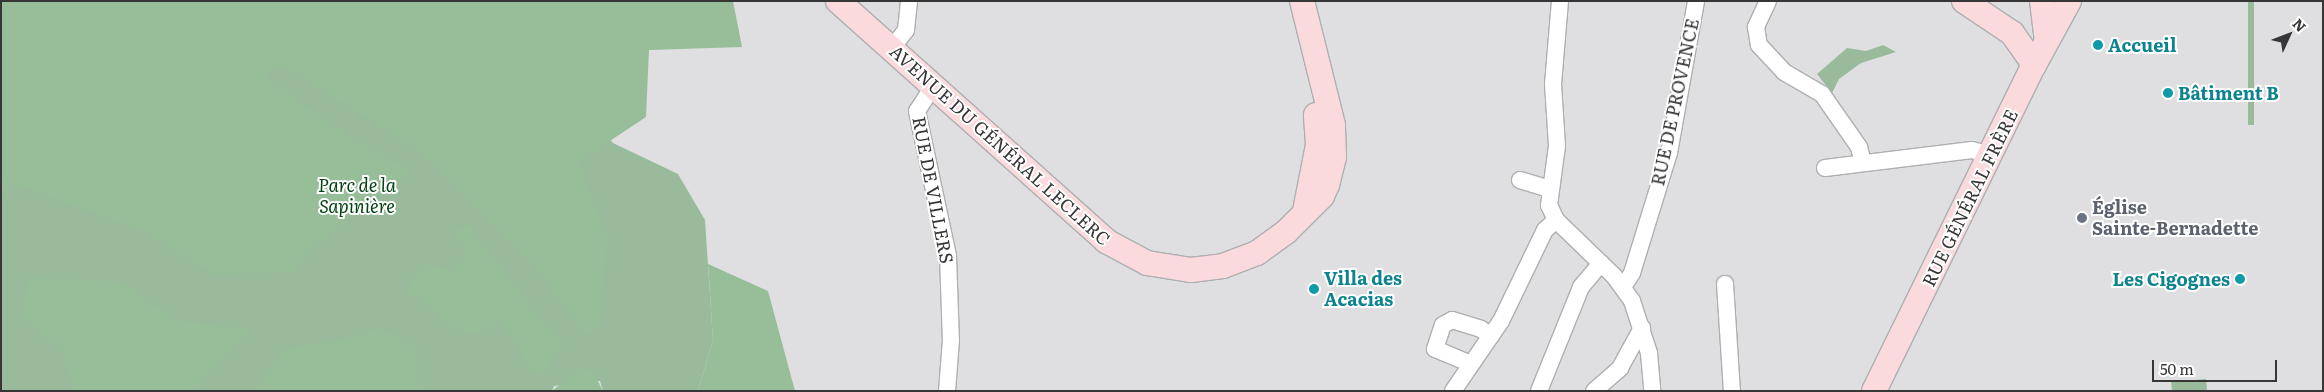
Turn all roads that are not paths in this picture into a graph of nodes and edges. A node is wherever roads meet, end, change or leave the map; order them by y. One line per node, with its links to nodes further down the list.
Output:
1 (838, 1): 12 (main road, AVENUE DU GÉNÉRAL LECLERC)
2 (909, 1): 12 (street)
3 (1288, 1): 20 (main road)
4 (1302, 1): 20 (main road, AVENUE DU GÉNÉRAL LECLERC)
5 (1560, 1): 19 (street)
6 (1696, 1): 24 (street, RUE DE PROVENCE)
7 (1768, 1): 16 (street)
8 (1964, 1): 13 (main road)
9 (2042, 1): 11 (main road)
10 (2069, 1): 11 (main road, RUE GÉNÉRAL FRÈRE)
11 (2047, 40): 13 (main road, RUE GÉNÉRAL FRÈRE)
12 (892, 48): 14 (main road, AVENUE DU GÉNÉRAL LECLERC)
13 (2034, 65): 15 (main road, RUE GÉNÉRAL FRÈRE)
14 (934, 85): 20 (main road, AVENUE DU GÉNÉRAL LECLERC); 28 (street, RUE DE VILLERS)
15 (1991, 155): 16 (street); 34 (main road, RUE GÉNÉRAL FRÈRE)
16 (1863, 163): 17 (street)
17 (1825, 168)
18 (1520, 180): 19 (street)
19 (1550, 189): 21 (street)
20 (1305, 211)
21 (1556, 220): 22 (street); 26 (street)
22 (1601, 263): 24 (street); 30 (street)
23 (1725, 284): 33 (street)
24 (1623, 287): 25 (street)
25 (1642, 328): 31 (street); 32 (street)
26 (1491, 336): 27 (street); 27 (street)
27 (1471, 364): 29 (street)
28 (948, 391)
29 (1453, 391)
30 (1539, 391)
31 (1594, 391)
32 (1652, 391)
33 (1732, 391)
34 (1874, 391)

